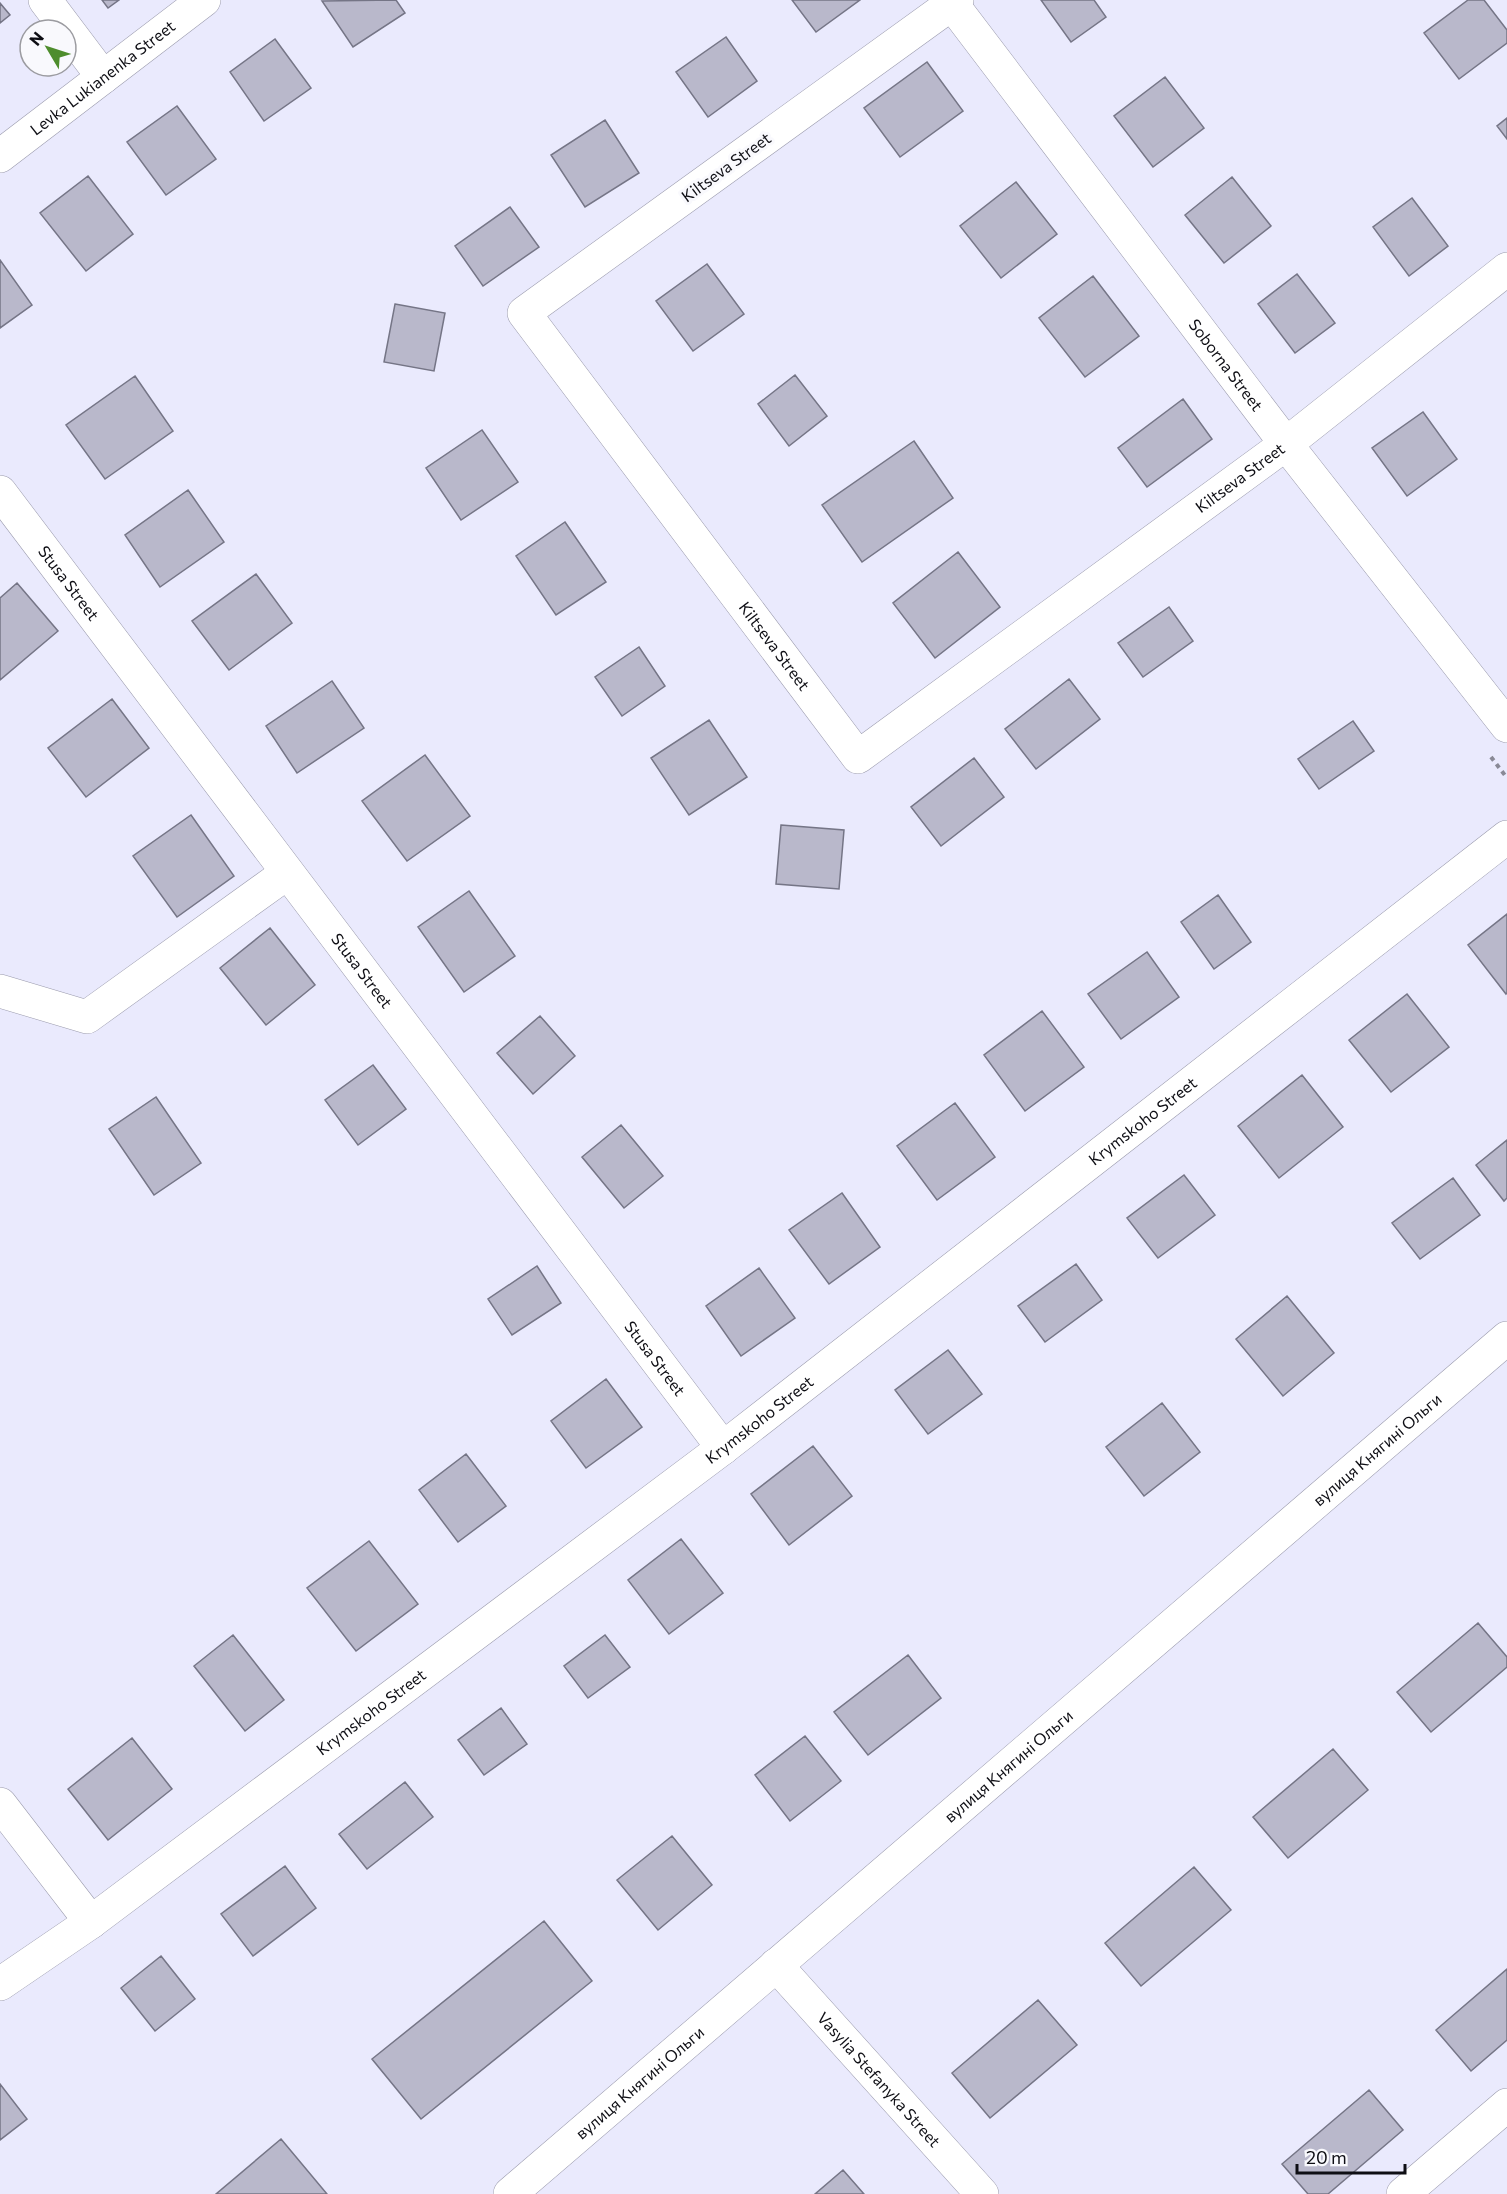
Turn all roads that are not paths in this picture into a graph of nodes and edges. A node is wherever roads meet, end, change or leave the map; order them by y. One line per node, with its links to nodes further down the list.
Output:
1 (45, 0): 4 (street)
2 (204, 0): 4 (street, Levka Lukianenka Street)
3 (953, 1): 7 (street, Soborna Street); 7 (street, Kiltseva Street)
4 (103, 77): 5 (street, Levka Lukianenka Street)
5 (0, 156)
6 (1507, 269): 7 (street, Kiltseva Street)
7 (1286, 444): 9 (street, Soborna Street)
8 (0, 492): 11 (street, Stusa Street)
9 (1507, 726)
10 (1507, 837): 14 (street, Krymskoho Street)
11 (286, 873): 12 (street); 14 (street, Stusa Street)
12 (0, 991)
13 (1507, 1338): 17 (street, вулиця Княгині Ольги)
14 (723, 1448): 16 (street, Krymskoho Street)
15 (0, 1804): 16 (street)
16 (91, 1922): 18 (street, Krymskoho Street)
17 (776, 1965): 20 (street, вулиця Княгині Ольги); 21 (street, Vasylia Stefanyka Street)
18 (0, 1984)
19 (1507, 2105): 22 (street)
20 (510, 2194)
21 (982, 2194)
22 (1403, 2194)

